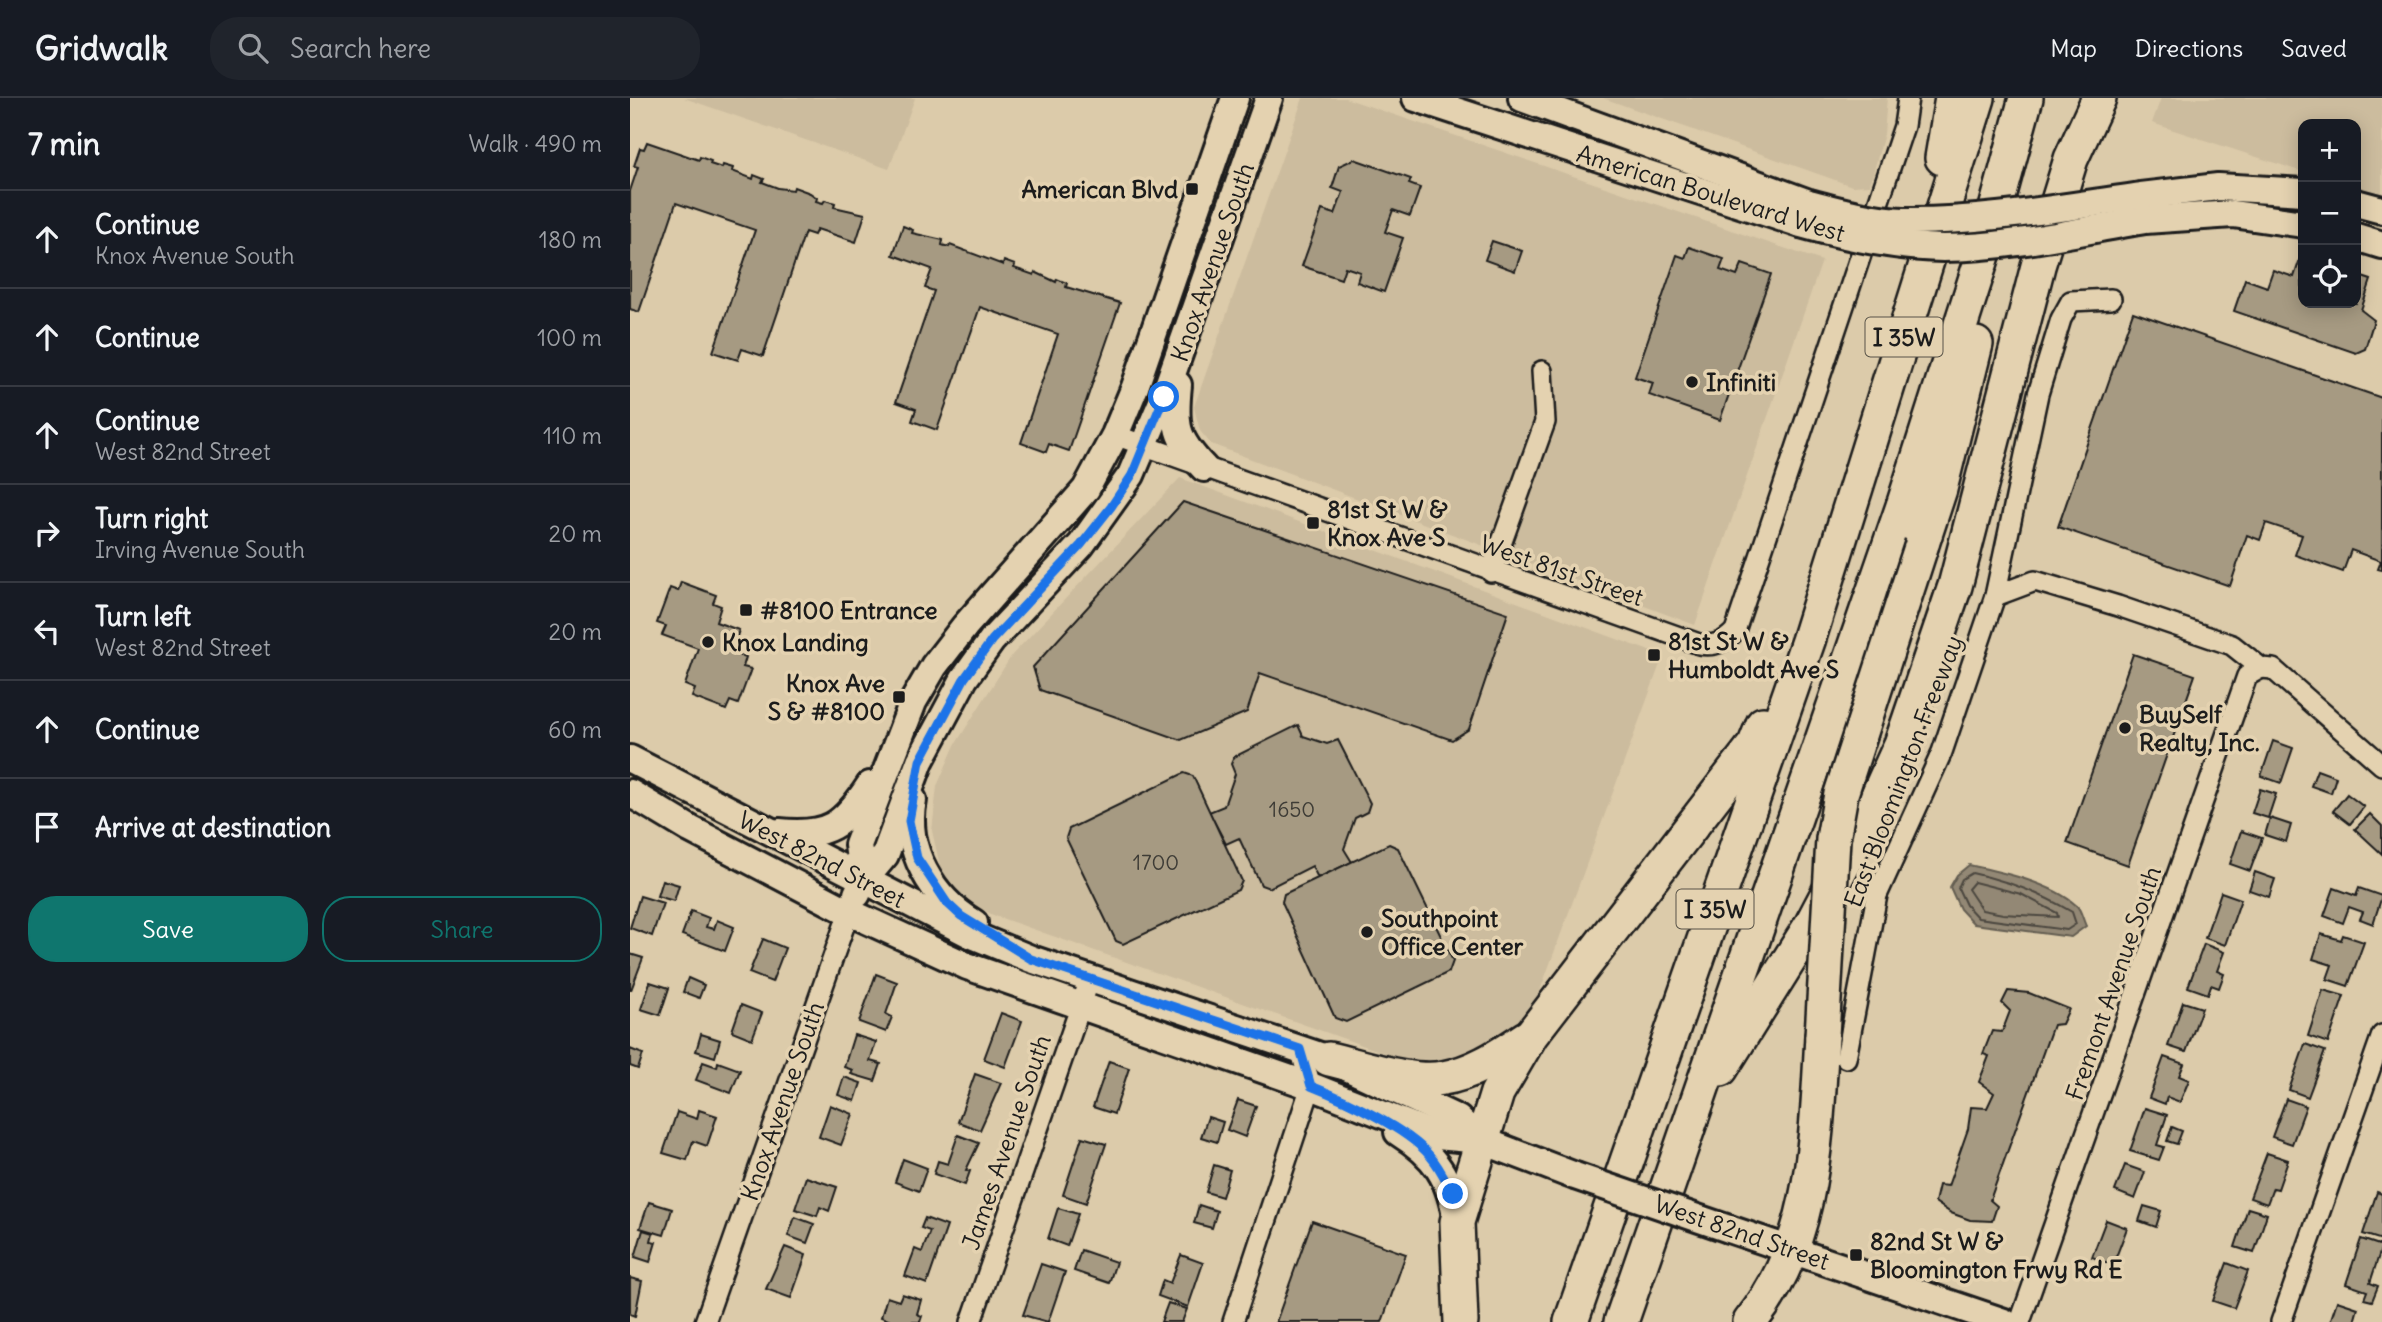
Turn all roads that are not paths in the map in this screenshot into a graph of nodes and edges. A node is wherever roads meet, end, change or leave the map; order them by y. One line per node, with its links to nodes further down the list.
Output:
1 (1235, 98): 23 (street, Knox Avenue South)
2 (1269, 98): 21 (street, Knox Avenue South)
3 (1416, 98): 9 (street, American Boulevard West)
4 (1522, 98): 15 (street, American Boulevard West)
5 (1908, 98): 27 (street, West 81st Street)
6 (1952, 98): 17 (highway)
7 (1978, 98): 17 (highway, I 35W)
8 (2099, 98): 46 (highway)
9 (1483, 108): 15 (street, American Boulevard West)
10 (2023, 108): 46 (highway, I 35W); 49 (highway, bridge)
11 (2298, 192): 13 (street, American Boulevard West)
12 (2361, 205): 14 (street)
13 (2143, 208): 15 (street, American Boulevard West, bridge); 16 (street, American Boulevard West)
14 (2382, 211)
15 (1805, 214)
16 (2298, 222)
17 (1938, 231): 26 (highway, I 35W)
18 (2361, 239): 19 (street)
19 (2382, 245)
20 (2111, 299): 28 (street, East Bloomington Freeway)
21 (1183, 344): 24 (street, Knox Avenue South); 25 (street)
22 (1542, 371): 27 (street)
23 (1115, 435): 24 (street, West 81st Street); 30 (street, Knox Avenue South)
24 (1145, 446): 25 (street, West 81st Street); 31 (street, Knox Avenue South)
25 (1204, 468): 27 (street, West 81st Street)
26 (1855, 494): 41 (highway); 56 (highway, I 35W)
27 (1492, 572)
28 (1995, 596): 29 (street); 43 (street, East Bloomington Freeway)
29 (2261, 668): 33 (street); 60 (street, Fremont Avenue South)
30 (891, 751): 35 (street); 36 (street, Knox Avenue South)
31 (920, 761): 36 (street, Knox Avenue South); 38 (street)
32 (636, 763): 34 (street); 35 (street, West 82nd Street)
33 (2382, 765)
34 (630, 793): 37 (street, West 82nd Street)
35 (768, 831): 36 (street, West 82nd Street)
36 (863, 881): 37 (street, Knox Avenue South); 38 (street, West 82nd Street)
37 (849, 912): 40 (street, West 82nd Street); 51 (street, Knox Avenue South)
38 (1031, 959): 39 (street, West 82nd Street)
39 (1090, 979): 40 (street, James Avenue South); 44 (street, West 82nd Street)
40 (1078, 1006): 44 (street, West 82nd Street); 52 (street, James Avenue South)
41 (1531, 1035): 44 (highway); 47 (highway)
42 (2382, 1035): 61 (street)
43 (1846, 1058)
44 (1313, 1065): 45 (street, West 82nd Street); 47 (street, West 82nd Street); 53 (street)
45 (1349, 1101): 47 (street, West 82nd Street); 48 (street)
46 (1687, 1125): 57 (highway, I 35W)
47 (1480, 1140): 48 (highway); 49 (street, West 82nd Street, bridge)
48 (1457, 1236): 54 (street); 55 (highway)
49 (1791, 1251): 50 (highway); 59 (street, West 82nd Street)
50 (1764, 1309): 58 (highway)
51 (705, 1322)
52 (971, 1322)
53 (1233, 1322)
54 (1444, 1322)
55 (1461, 1322)
56 (1571, 1322)
57 (1621, 1322)
58 (1750, 1322)
59 (2004, 1322)
60 (2020, 1322)
61 (2281, 1322)

